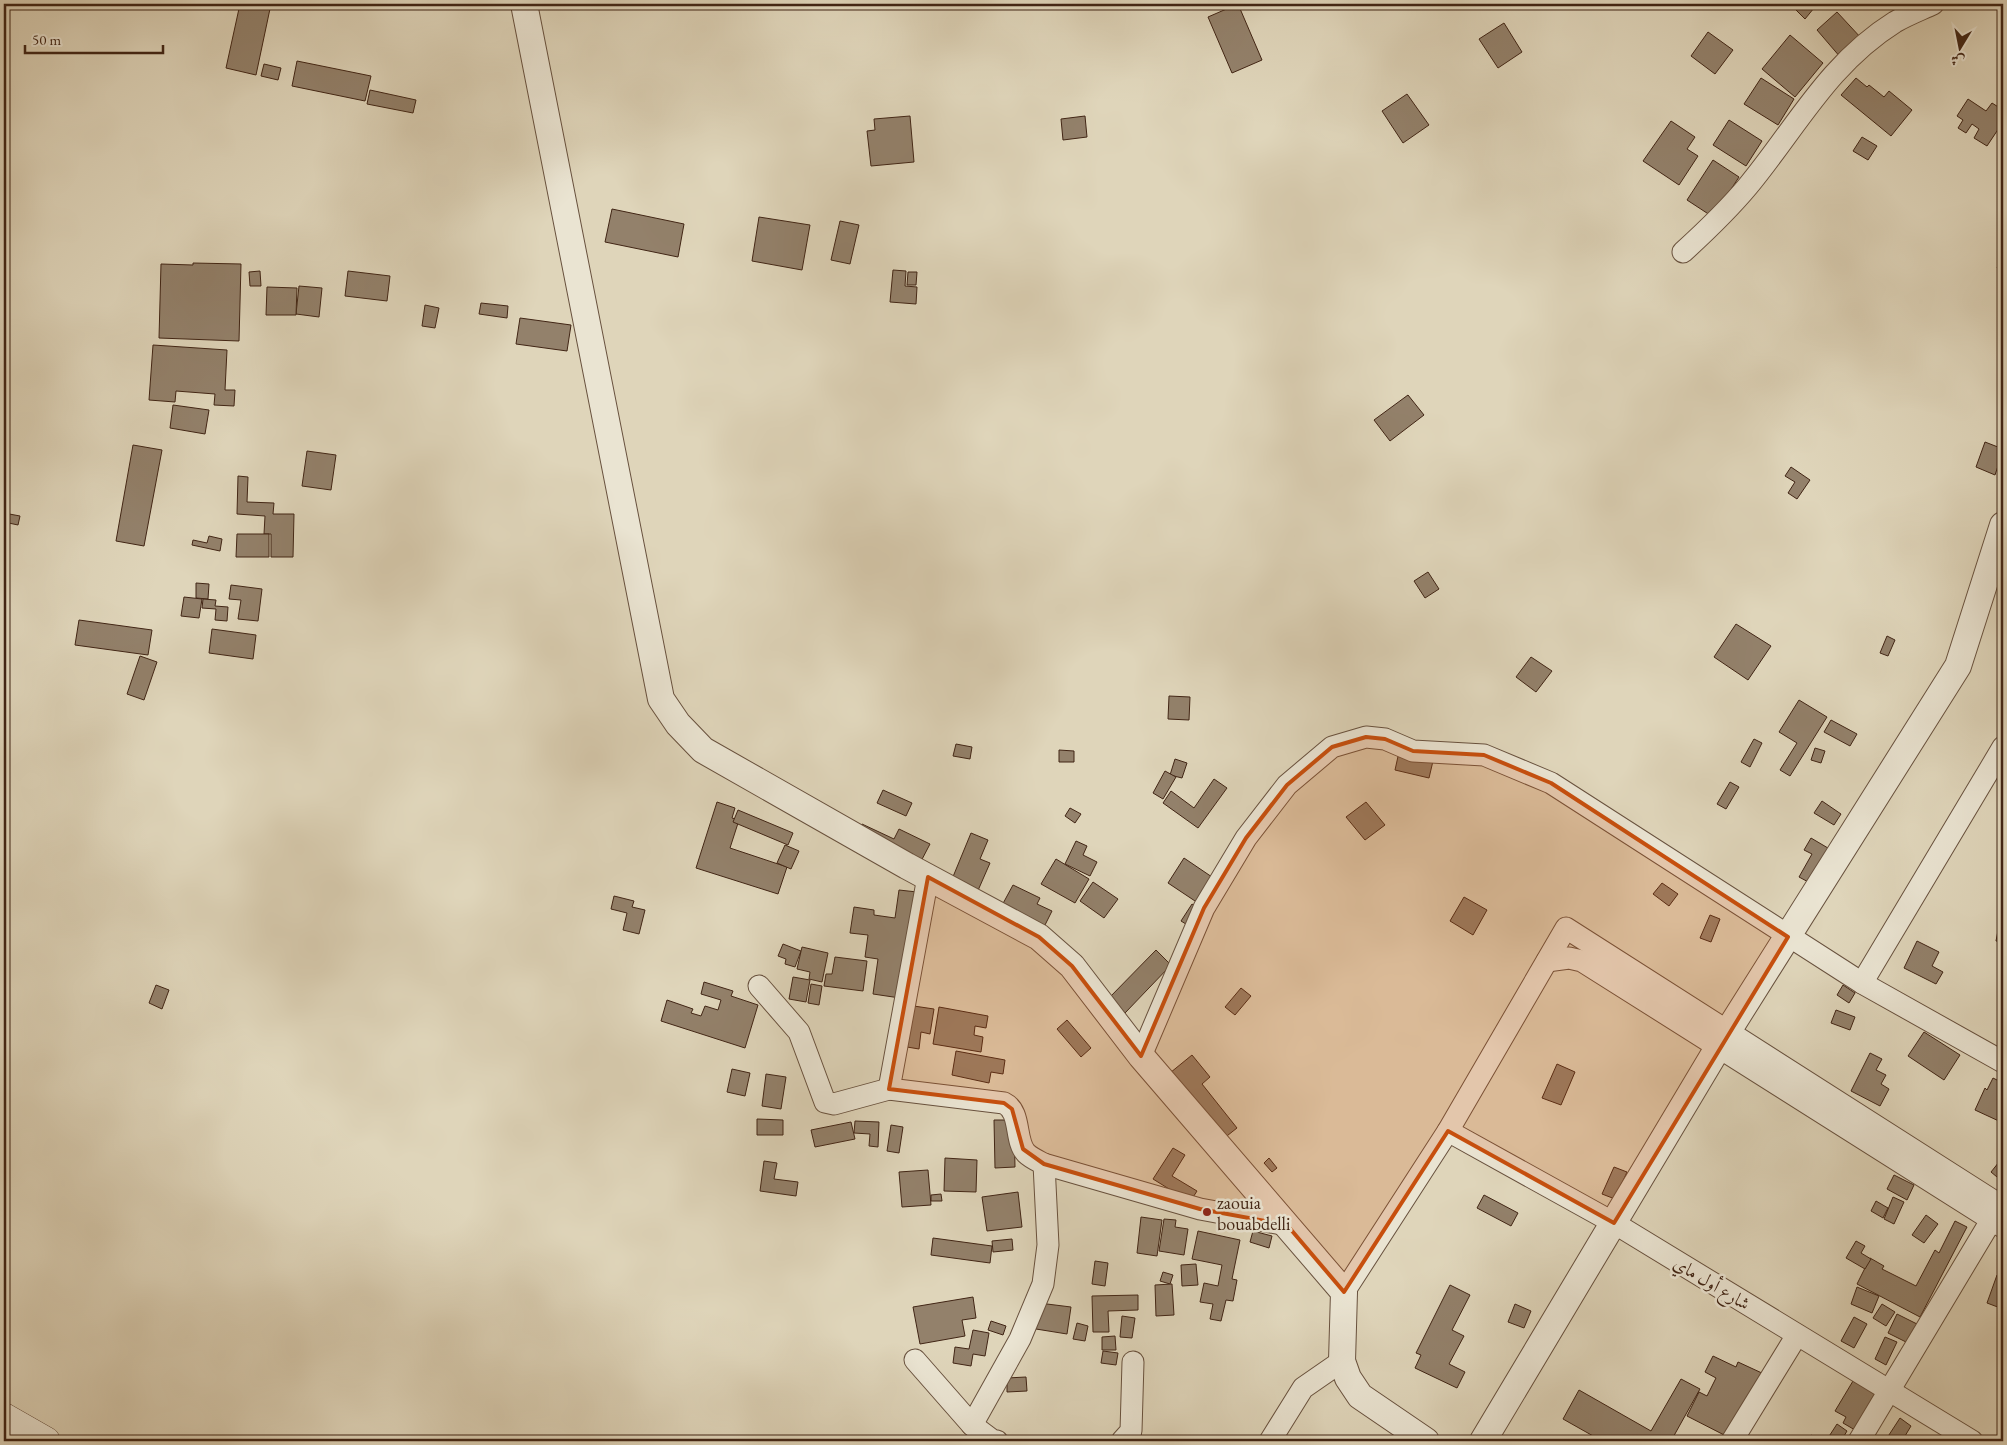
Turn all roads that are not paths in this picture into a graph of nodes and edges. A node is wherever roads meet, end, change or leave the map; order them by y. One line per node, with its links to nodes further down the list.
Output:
1 (524, 4): 6 (street)
2 (1933, 4): 3 (street)
3 (1683, 252)
4 (2003, 525): 7 (street)
5 (2003, 747): 9 (street)
6 (928, 877): 12 (street); 14 (street)
7 (1788, 937): 9 (street); 11 (street); 12 (street)
8 (1547, 961): 11 (street); 11 (street); 15 (street)
9 (1862, 983): 13 (street)
10 (759, 986): 14 (street)
11 (1724, 1039): 17 (street); 18 (street)
12 (1142, 1056): 19 (street)
13 (2003, 1062)
14 (889, 1089): 16 (street)
15 (1448, 1131): 18 (street, شارع أول ماي); 20 (street)
16 (1044, 1164): 19 (street); 27 (street)
17 (1999, 1218): 25 (street)
18 (1614, 1223): 21 (street, شارع أول ماي); 33 (street)
19 (1287, 1225): 20 (street)
20 (1344, 1292): 23 (street)
21 (1797, 1335): 25 (street, شارع أول ماي); 34 (street)
22 (915, 1360): 27 (street)
23 (1342, 1361): 31 (street); 32 (street)
24 (1133, 1362): 30 (street)
25 (1890, 1390): 35 (street); 36 (street, شارع أول ماي)
26 (4, 1417): 28 (main road)
27 (972, 1424): 29 (street)
28 (46, 1441)
29 (997, 1441)
30 (1122, 1441)
31 (1270, 1441)
32 (1426, 1441)
33 (1484, 1441)
34 (1732, 1441)
35 (1859, 1441)
36 (1972, 1441)

